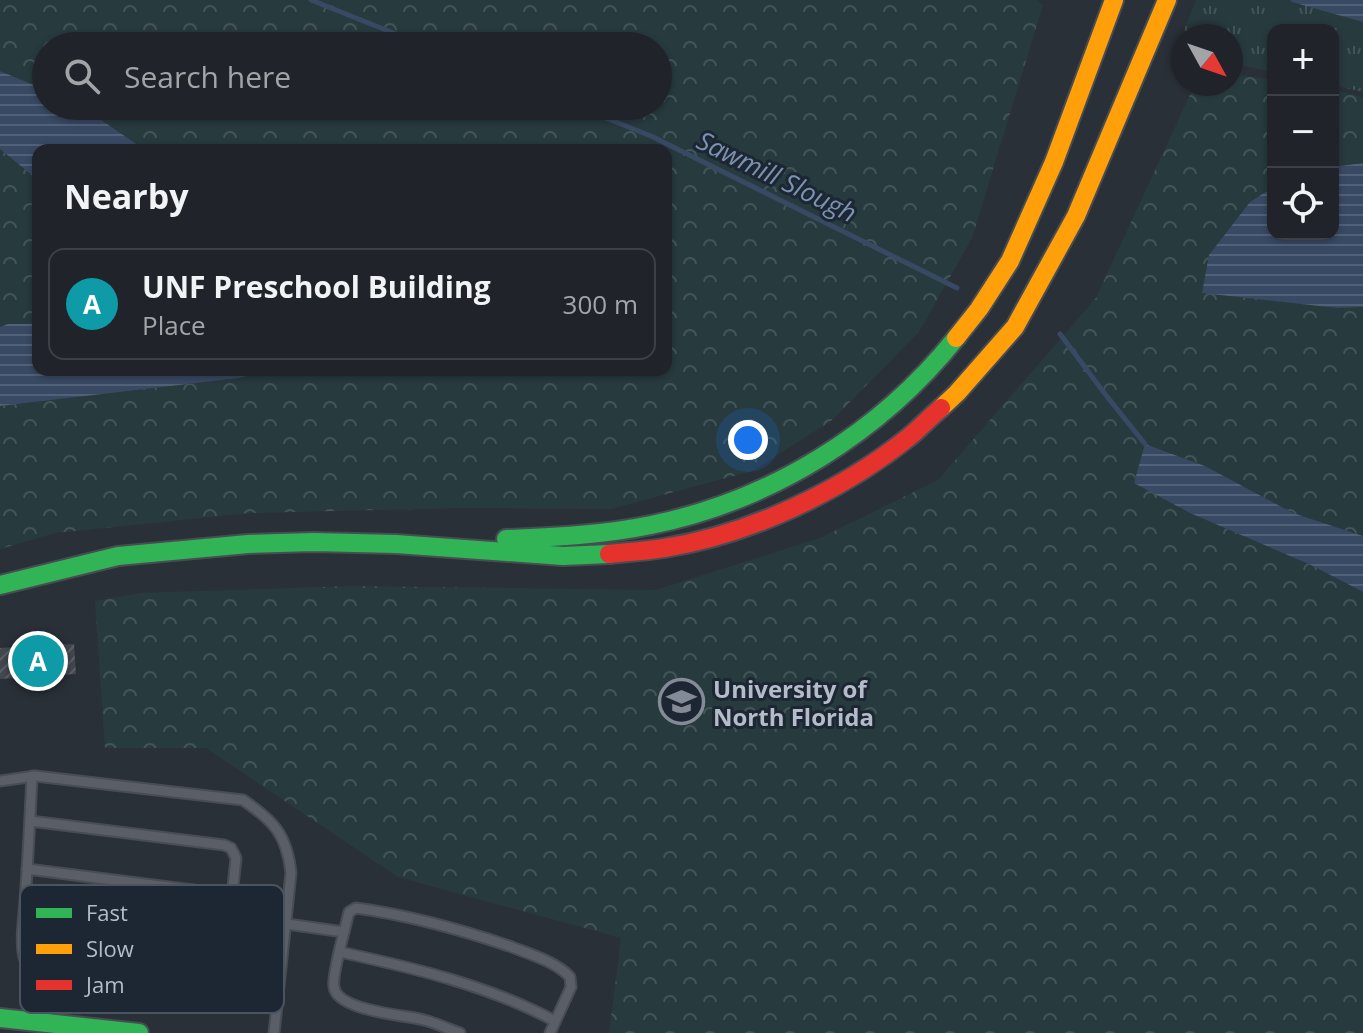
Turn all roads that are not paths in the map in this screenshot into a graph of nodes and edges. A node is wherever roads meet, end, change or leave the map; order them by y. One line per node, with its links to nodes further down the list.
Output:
1 (1114, 0): 3 (street)
2 (1167, 0): 3 (street)
3 (396, 544): 4 (street)
4 (0, 585)
5 (32, 776): 6 (lane); 7 (lane); 12 (lane)
6 (0, 781)
7 (30, 821): 8 (lane); 11 (lane)
8 (27, 869): 9 (lane); 10 (lane)
9 (26, 885)
10 (153, 885)
11 (233, 885)
12 (284, 923): 13 (lane)
13 (344, 932): 14 (lane); 17 (lane)
14 (340, 952): 17 (lane); 20 (lane)
15 (276, 1013): 19 (lane)
16 (0, 1018): 18 (street)
17 (555, 1021): 21 (lane)
18 (139, 1033)
19 (274, 1033)
20 (460, 1033)
21 (550, 1033)

